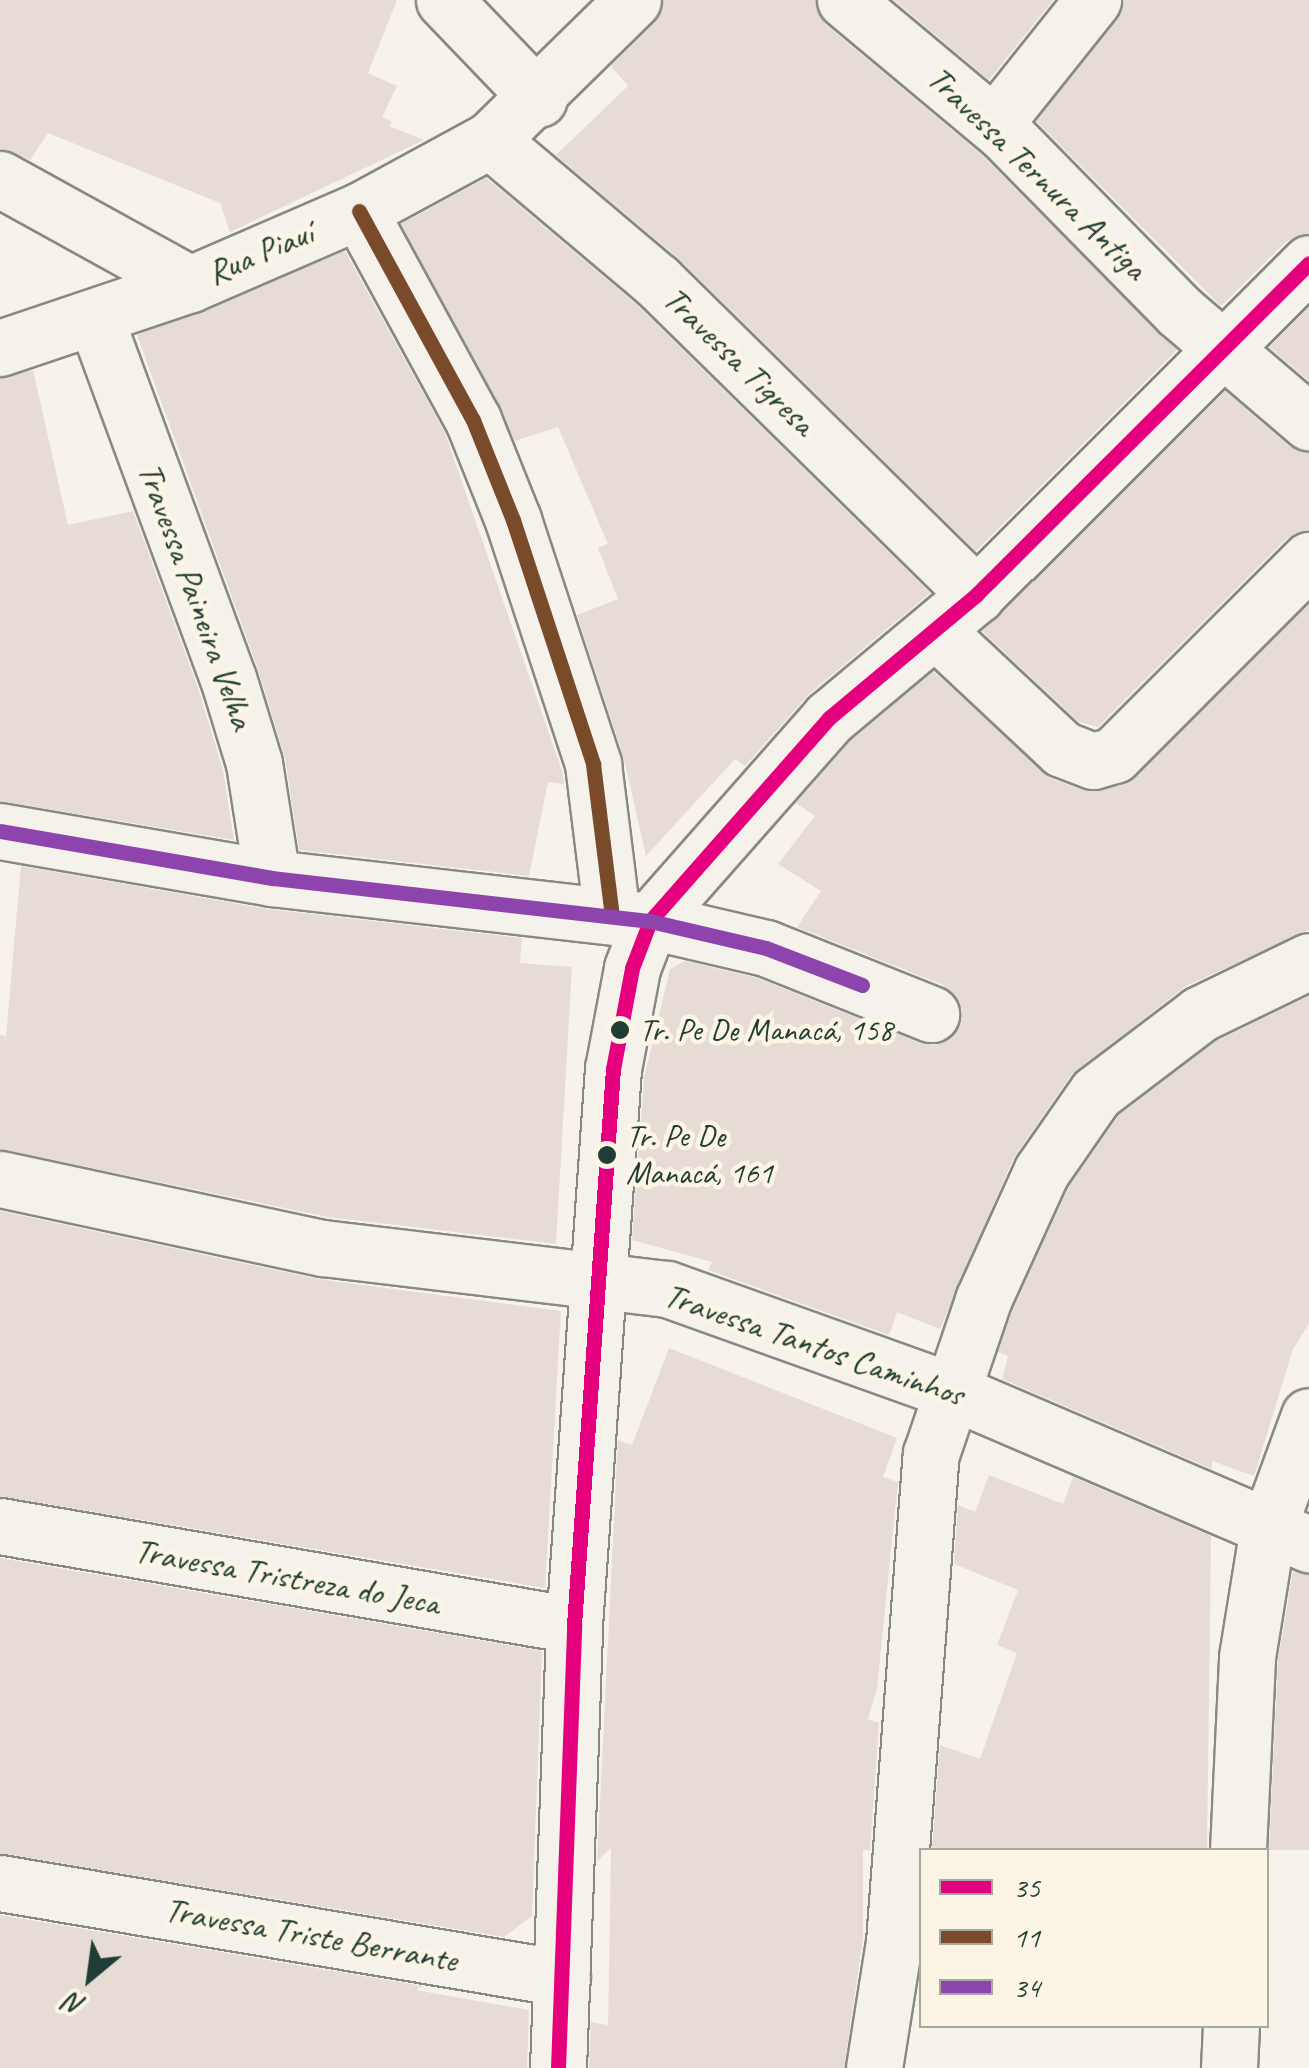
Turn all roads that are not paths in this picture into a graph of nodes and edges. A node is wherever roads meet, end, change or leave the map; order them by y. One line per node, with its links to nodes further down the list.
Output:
1 (444, 0): 5 (street)
2 (634, 0): 5 (street, Rua Piauí)
3 (845, 0): 6 (street, Travessa Ternura Antiga)
4 (1094, 0): 6 (street)
5 (539, 98): 7 (street, Rua Piauí)
6 (994, 124): 14 (street, Travessa Ternura Antiga)
7 (490, 140): 9 (street, Rua Piauí); 17 (street, Travessa Tigresa)
8 (0, 179): 11 (street)
9 (359, 211): 11 (street, Rua Piauí); 21 (street)
10 (1309, 263): 14 (street)
11 (190, 284): 12 (street, Rua Piauí)
12 (96, 320): 13 (street, Rua Piauí); 20 (street, Travessa Paineira Velha)
13 (0, 348)
14 (1224, 352): 15 (street, Travessa Ternura Antiga); 17 (street)
15 (1309, 422)
16 (1309, 560): 18 (street)
17 (976, 595): 18 (street)
18 (935, 630): 21 (street)
19 (0, 831): 20 (street)
20 (272, 878): 21 (street)
21 (631, 918): 23 (street); 25 (street)
22 (1309, 961): 26 (street)
23 (931, 1014)
24 (0, 1179): 25 (street, Travessa Tantos Caminhos)
25 (600, 1280): 26 (street, Travessa Tantos Caminhos); 30 (street)
26 (949, 1390): 29 (street, Travessa Tantos Caminhos); 36 (street)
27 (1309, 1416): 29 (street)
28 (0, 1526): 30 (street, Travessa Tristreza do Jeca)
29 (1288, 1536): 31 (street)
30 (574, 1625): 33 (street)
31 (1238, 1848)
32 (0, 1883): 33 (street, Travessa Triste Berrante)
33 (562, 1978): 35 (street)
34 (1231, 2028): 37 (street)
35 (558, 2068)
36 (874, 2068)
37 (1229, 2068)

